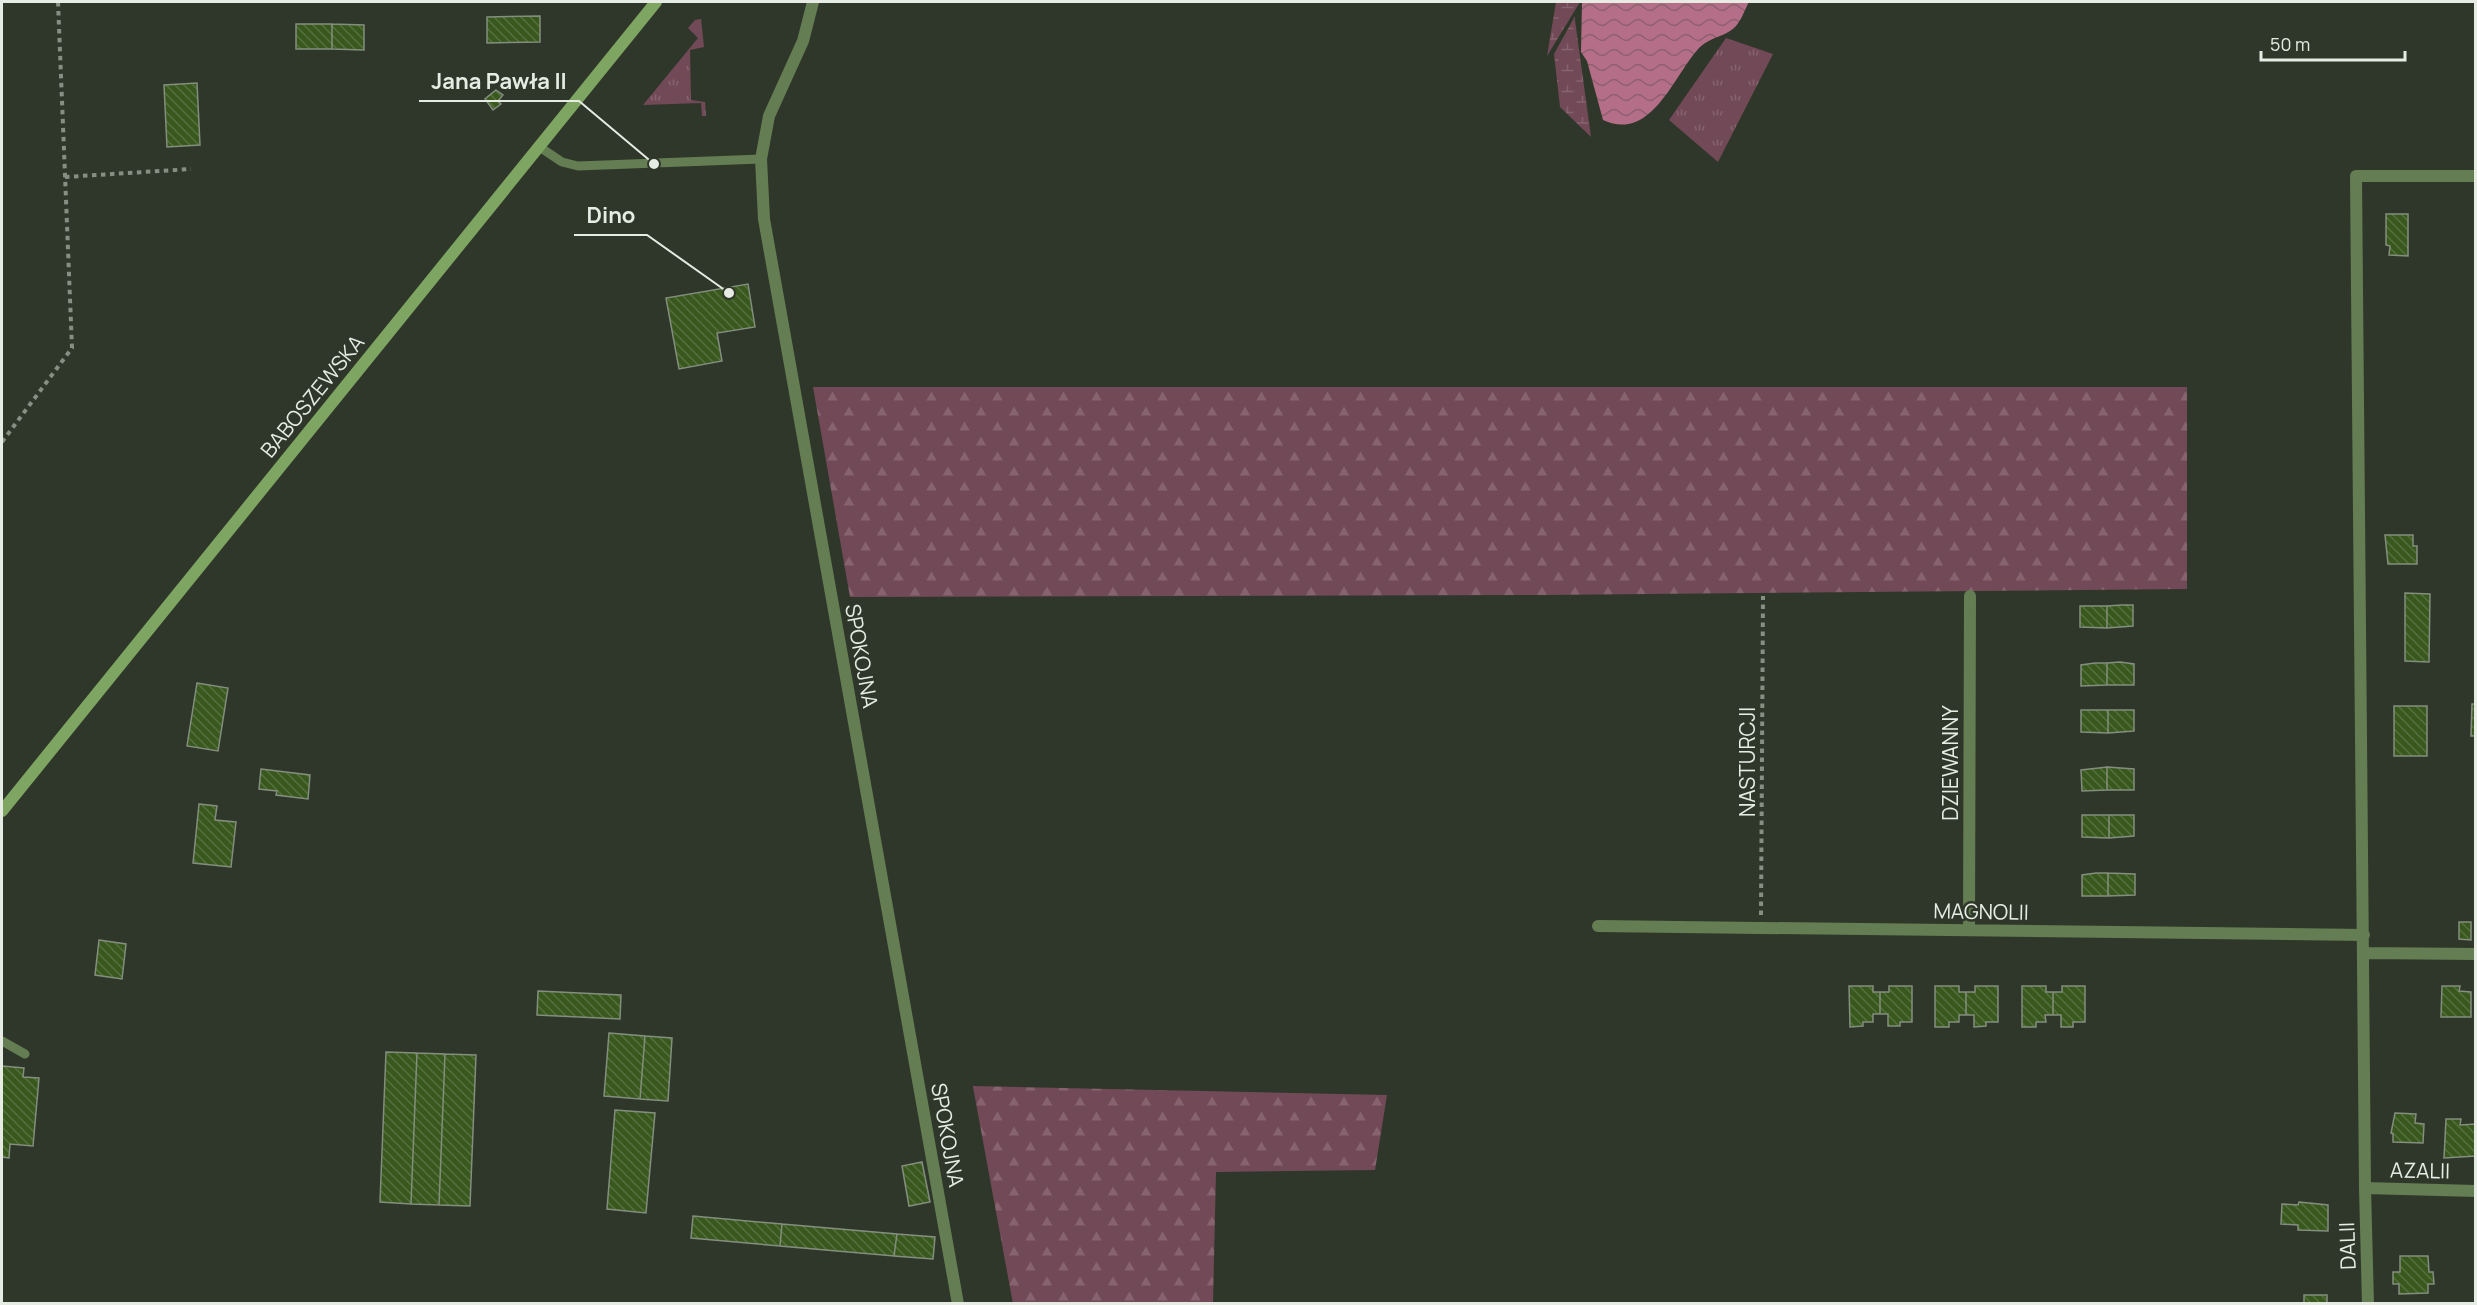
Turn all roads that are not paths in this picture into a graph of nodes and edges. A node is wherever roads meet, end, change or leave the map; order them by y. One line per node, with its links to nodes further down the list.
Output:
1 (804, 2): 4 (street, SPOKOJNA)
2 (813, 2): 4 (street, SPOKOJNA)
3 (653, 3): 5 (street, BABOSZEWSKA)
4 (808, 21): 6 (street, SPOKOJNA)
5 (538, 146): 6 (lane); 9 (street, BABOSZEWSKA)
6 (761, 159): 19 (street, SPOKOJNA)
7 (2475, 176): 12 (street, DALII)
8 (1970, 596): 11 (street, DZIEWANNY)
9 (2, 811)
10 (1598, 926): 11 (street, MAGNOLII)
11 (1969, 930): 12 (street, MAGNOLII)
12 (2364, 934): 13 (street, DALII)
13 (2364, 953): 14 (street); 17 (street, DALII)
14 (2475, 954)
15 (2, 1041): 16 (lane)
16 (25, 1054)
17 (2365, 1188): 18 (street, AZALII); 20 (street, DALII)
18 (2475, 1191)
19 (958, 1304)
20 (2368, 1304)

